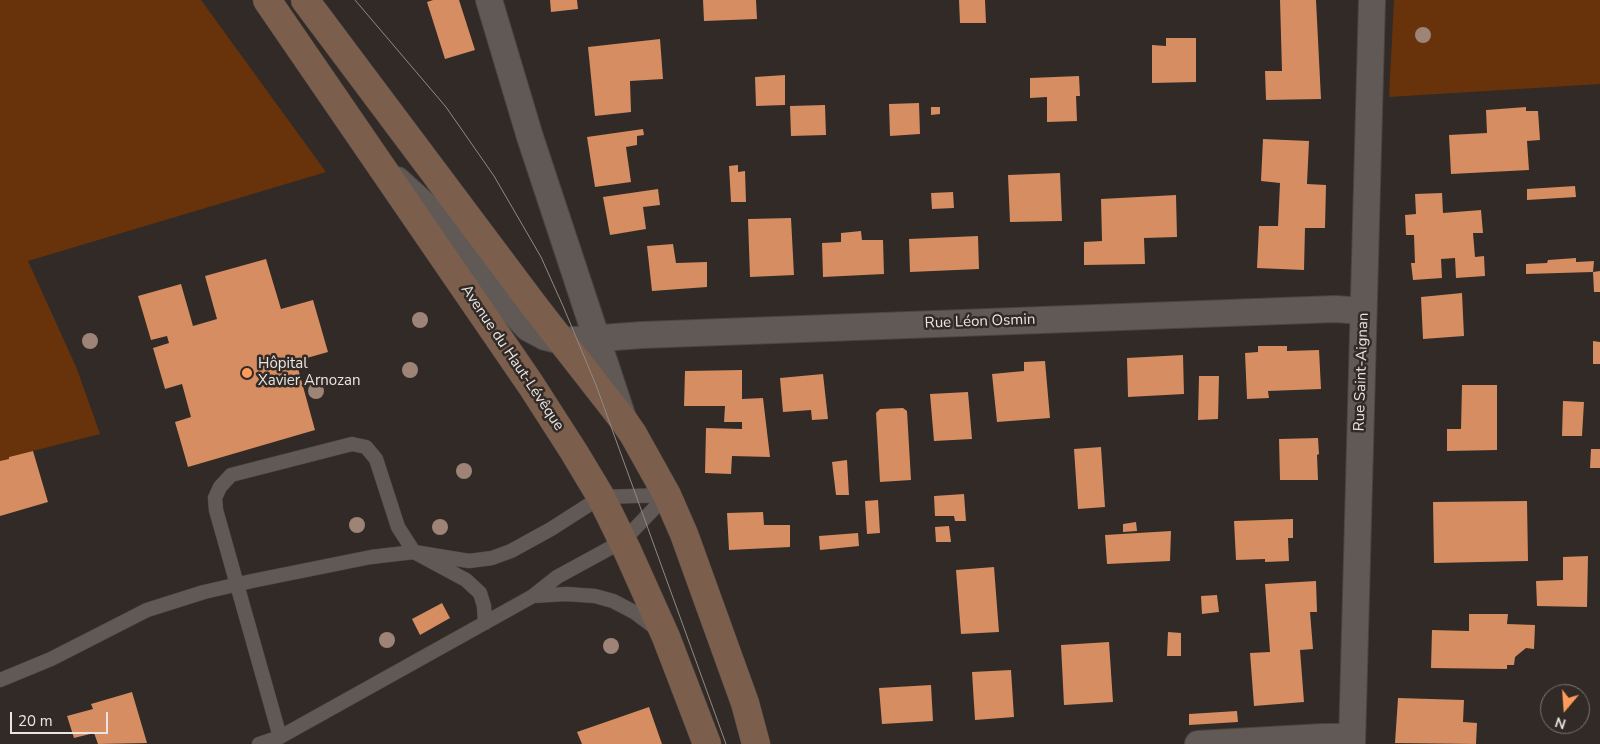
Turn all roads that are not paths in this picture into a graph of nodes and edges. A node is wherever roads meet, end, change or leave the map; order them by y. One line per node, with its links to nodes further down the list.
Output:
1 (267, 0): 5 (main road, Avenue du Haut-Lévêque)
2 (304, 0): 8 (main road)
3 (489, 0): 7 (street)
4 (1372, 0): 6 (street, Rue Saint-Aignan)
5 (383, 167): 8 (street, Rue Léon Osmin); 11 (main road, Avenue du Haut-Lévêque)
6 (1364, 311): 7 (street, Rue Léon Osmin); 20 (street, Rue Saint-Aignan)
7 (597, 339): 8 (street, Rue Léon Osmin); 9 (street)
8 (561, 340): 9 (main road)
9 (624, 421): 10 (main road)
10 (667, 495): 11 (lane); 12 (lane); 23 (main road)
11 (601, 497): 12 (main road, Avenue du Haut-Lévêque); 13 (lane)
12 (623, 541): 15 (lane); 17 (main road, Avenue du Haut-Lévêque)
13 (414, 552): 14 (lane); 14 (lane); 16 (lane)
14 (238, 584): 18 (lane); 19 (lane)
15 (533, 596): 16 (lane); 17 (lane)
16 (485, 623): 19 (lane)
17 (666, 637): 22 (main road, Avenue du Haut-Lévêque)
18 (0, 680)
19 (280, 737): 21 (lane)
20 (1352, 740): 24 (street)
21 (259, 744)
22 (707, 744)
23 (756, 744)
24 (1198, 744)

